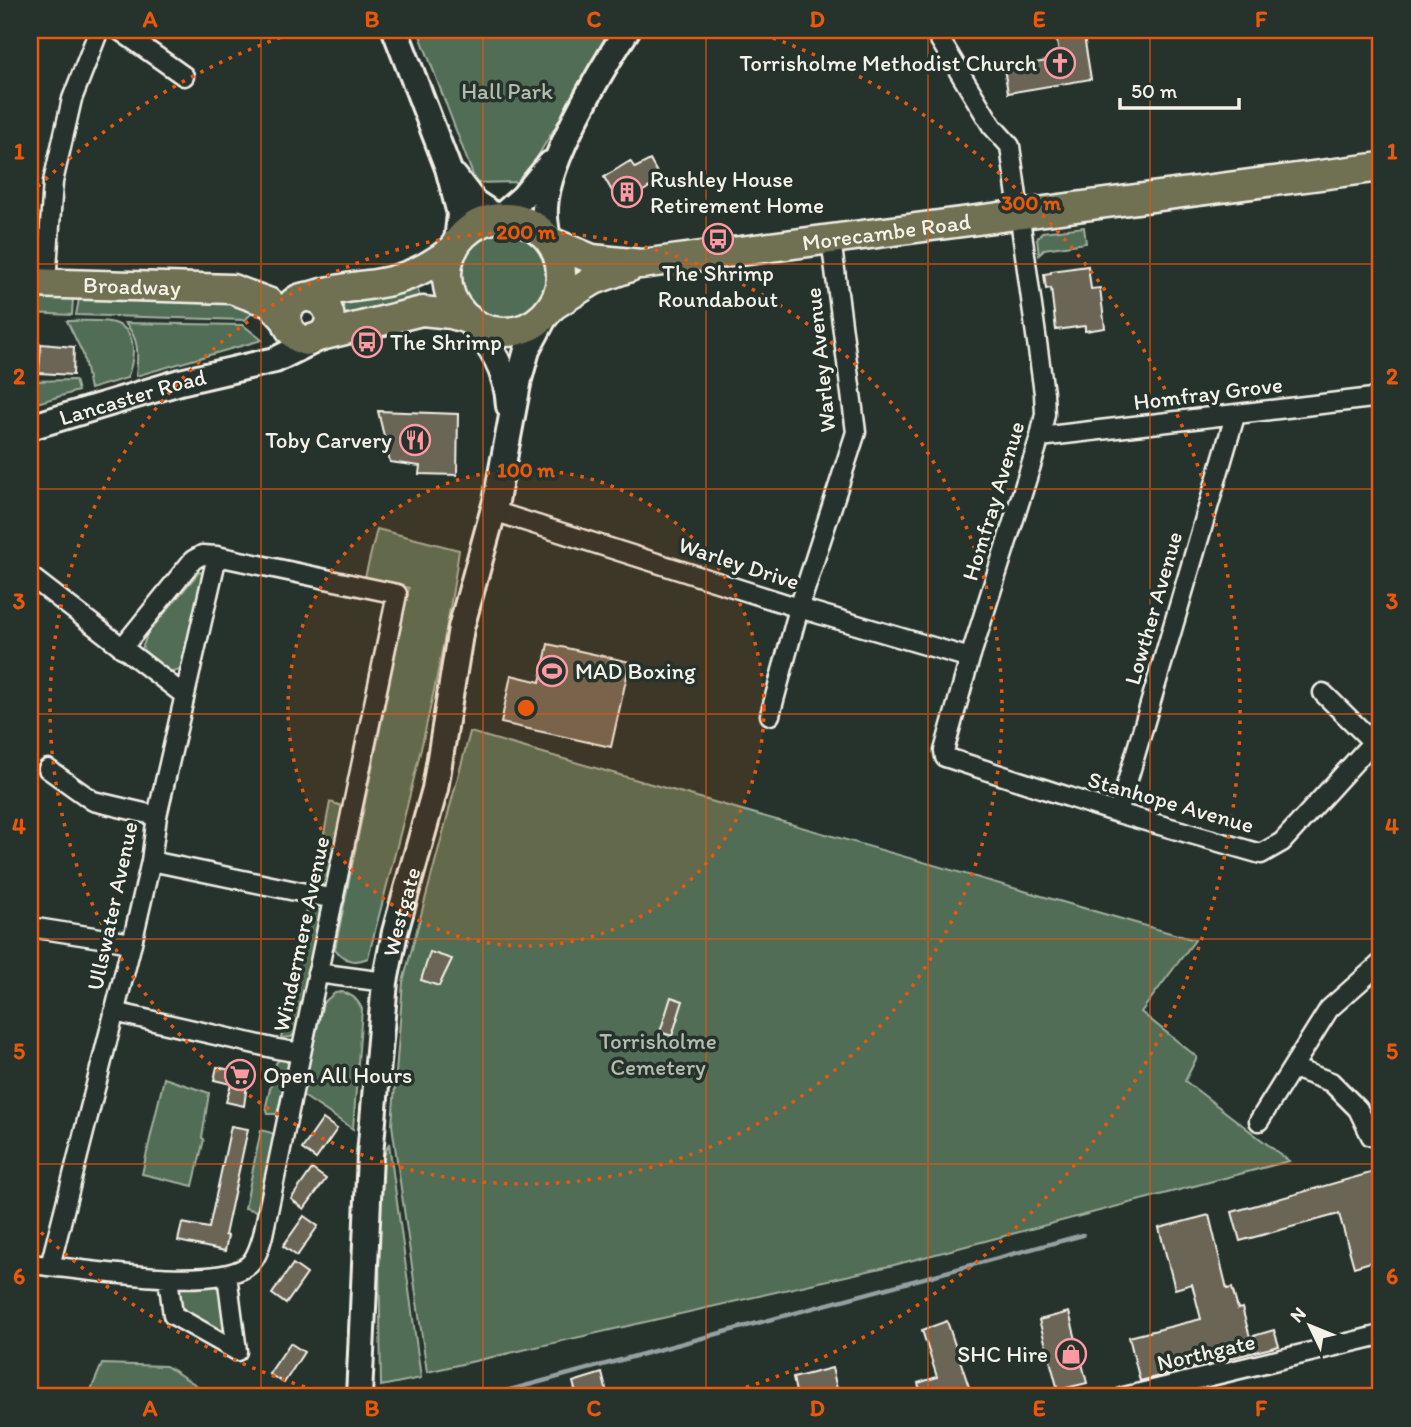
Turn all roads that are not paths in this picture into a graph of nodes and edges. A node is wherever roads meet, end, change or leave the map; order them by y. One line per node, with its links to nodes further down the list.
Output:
1 (99, 30): 16 (street)
2 (118, 30): 6 (street)
3 (395, 30): 9 (street)
4 (627, 30): 7 (street)
5 (934, 30): 10 (street, Homfray Avenue)
6 (184, 76)
7 (564, 143): 11 (street); 13 (street)
8 (1381, 167): 10 (main road, Morecambe Road)
9 (448, 168): 11 (street); 14 (street)
10 (1019, 214): 12 (main road, Morecambe Road); 28 (street, Homfray Avenue)
11 (498, 218): 13 (main road); 14 (main road)
12 (831, 239): 15 (main road, Morecambe Road); 32 (street, Warley Avenue)
13 (550, 241): 15 (main road, Morecambe Road); 19 (main road)
14 (455, 245): 18 (main road); 20 (main road)
15 (640, 264): 19 (main road, Morecambe Road)
16 (38, 283): 17 (main road, Broadway)
17 (232, 289): 18 (main road, Broadway); 21 (main road, Broadway)
18 (307, 297): 21 (main road); 22 (main road)
19 (551, 307): 20 (main road); 27 (street, Westgate)
20 (469, 320): 22 (main road, Lancaster Road); 27 (street, Westgate)
21 (287, 321): 22 (main road); 23 (street, Lancaster Road)
22 (319, 337): 23 (street, Lancaster Road)
23 (237, 367): 26 (street, Lancaster Road)
24 (1381, 397): 25 (street, Homfray Grove)
25 (1235, 416): 28 (street, Homfray Grove); 41 (street, Lowther Avenue)
26 (30, 428)
27 (510, 435): 29 (street, Westgate)
28 (1040, 437): 34 (street, Homfray Avenue)
29 (493, 511): 32 (street, Warley Drive); 49 (street, Westgate)
30 (217, 556): 33 (street); 36 (street, Ullswater Avenue); 44 (street, Windermere Avenue)
31 (30, 576): 33 (street)
32 (799, 608): 34 (street, Warley Drive); 37 (street, Warley Avenue)
33 (122, 648): 36 (street)
34 (970, 658): 39 (street, Homfray Avenue)
35 (1323, 693): 38 (street)
36 (184, 695): 42 (street, Ullswater Avenue)
37 (770, 715)
38 (1377, 737): 41 (street, Stanhope Avenue)
39 (945, 757): 41 (street, Stanhope Avenue)
40 (48, 769): 42 (street)
41 (1118, 813)
42 (157, 816): 43 (street, Ullswater Avenue)
43 (151, 861): 44 (street); 46 (street, Ullswater Avenue)
44 (334, 899): 48 (street, Windermere Avenue)
45 (30, 927): 46 (street)
46 (132, 943): 50 (street, Ullswater Avenue)
47 (1381, 963): 52 (street)
48 (317, 973): 49 (street); 51 (street, Windermere Avenue)
49 (385, 982): 60 (street, Westgate)
50 (114, 1012): 51 (street); 56 (street, Ullswater Avenue)
51 (301, 1053): 57 (street, Windermere Avenue)
52 (1293, 1068): 53 (street); 54 (street)
53 (1259, 1122)
54 (1371, 1136)
55 (30, 1264): 56 (street)
56 (50, 1266): 58 (street)
57 (227, 1275): 58 (street); 58 (street)
58 (168, 1278)
59 (1381, 1335): 61 (street, Northgate)
60 (359, 1396)
61 (1124, 1397)

